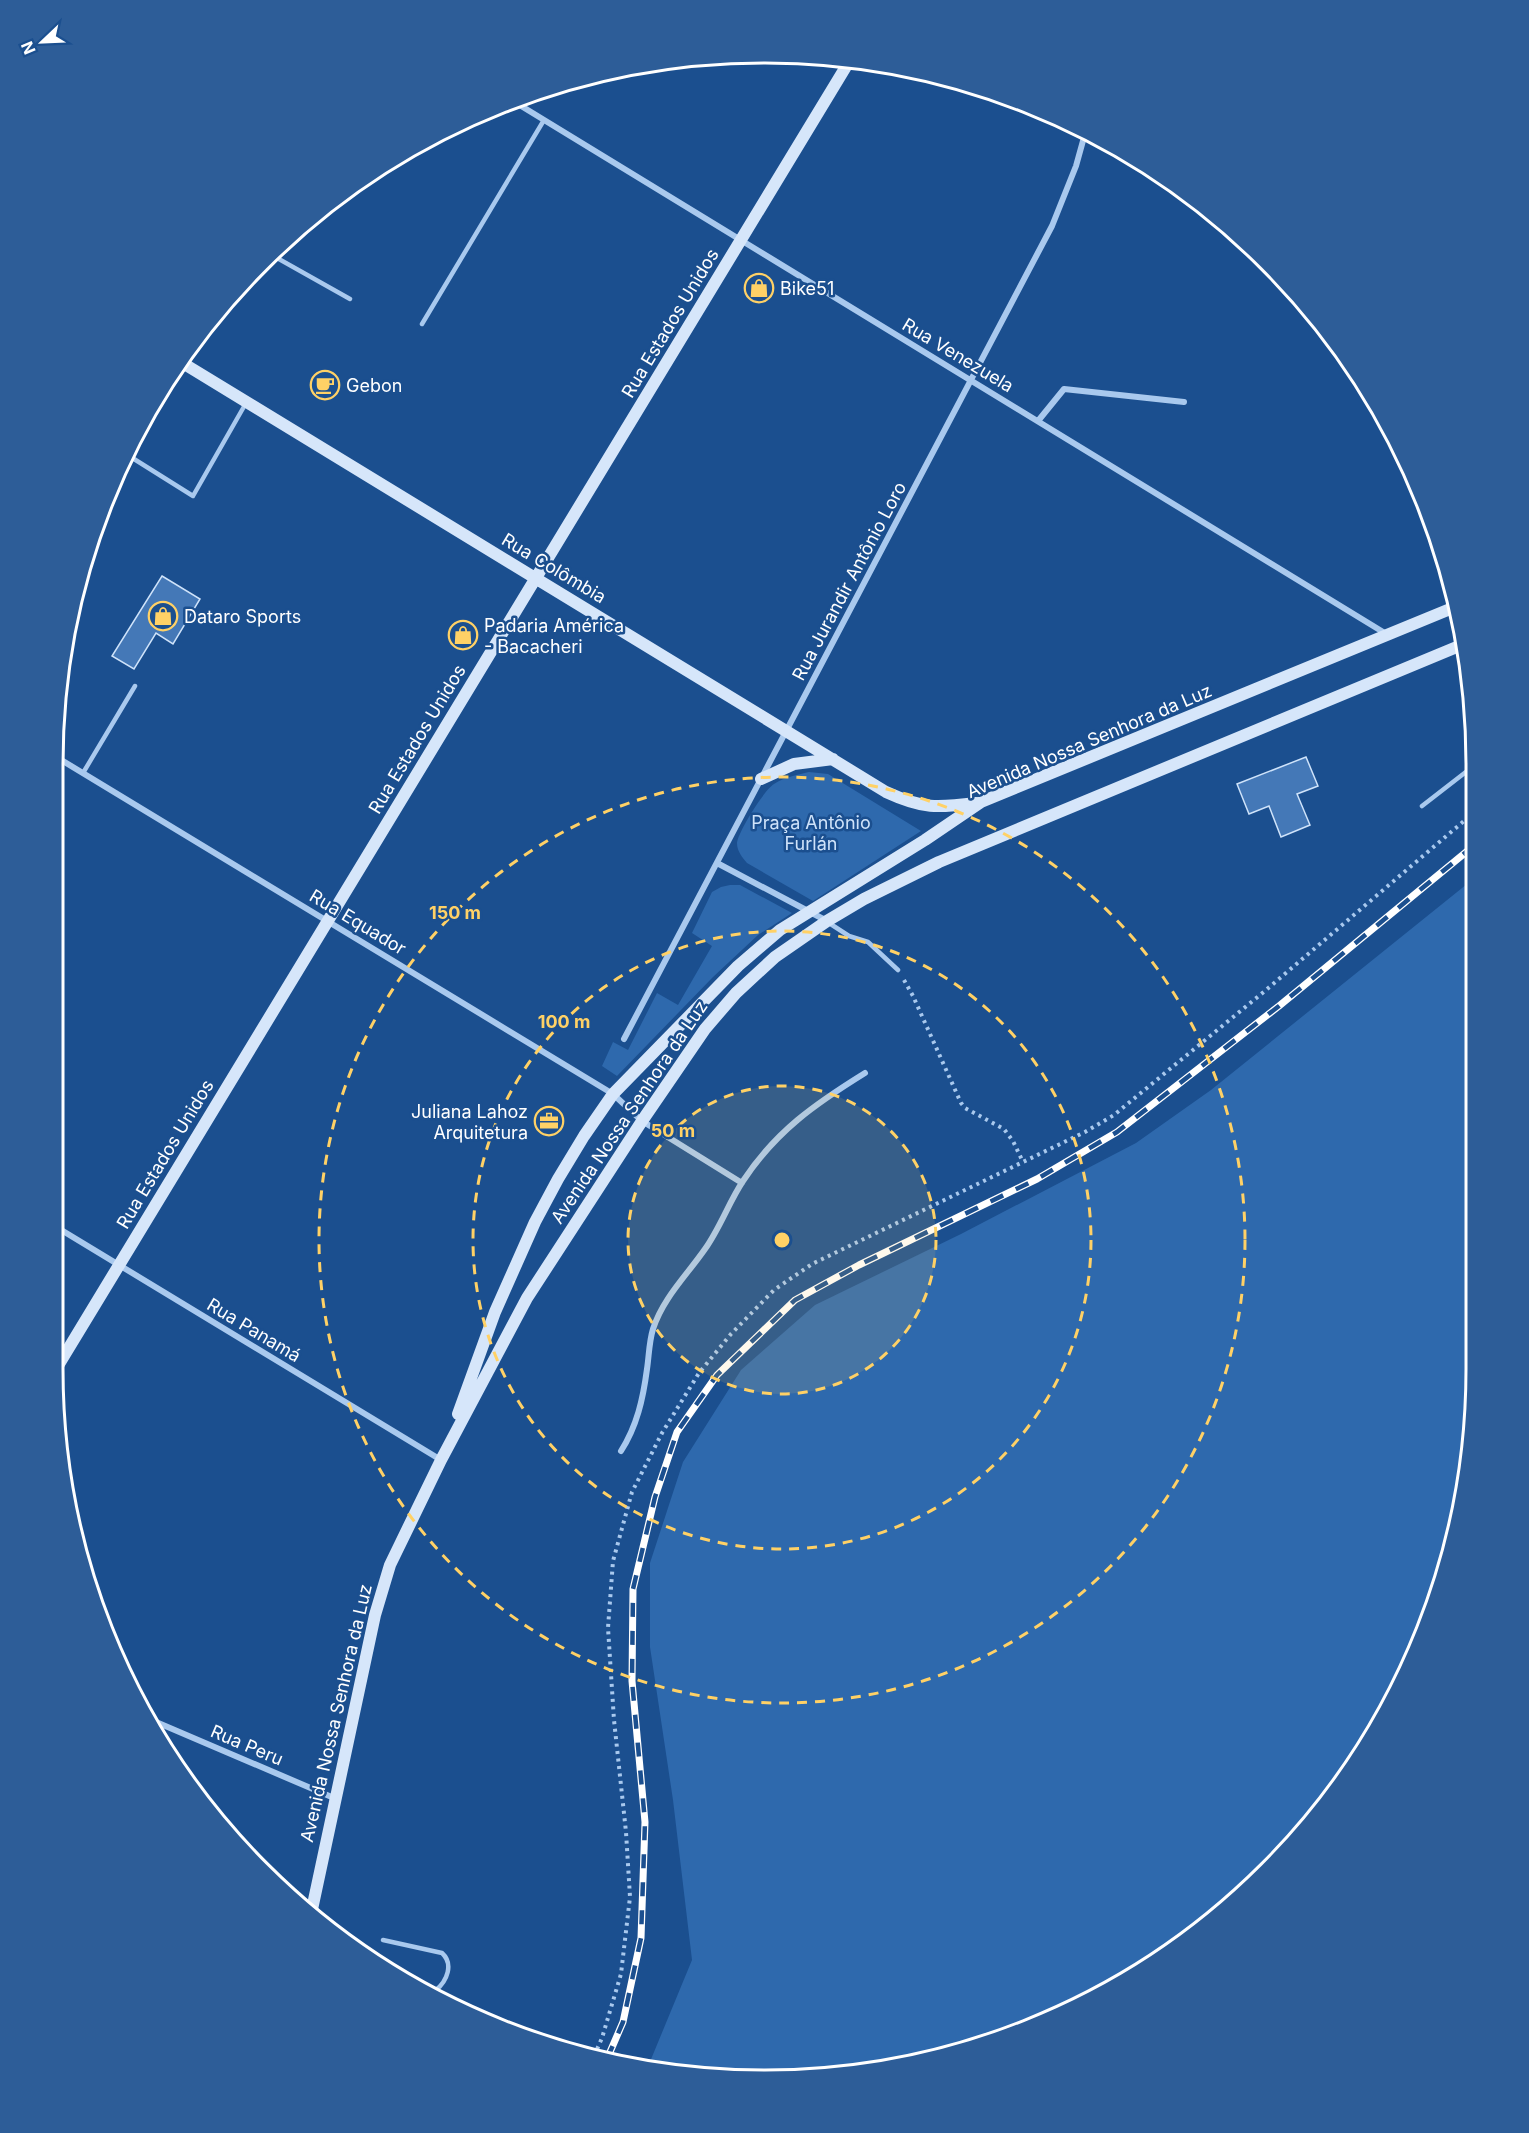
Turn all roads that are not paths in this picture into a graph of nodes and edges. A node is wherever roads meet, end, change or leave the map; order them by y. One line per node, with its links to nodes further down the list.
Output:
1 (845, 68): 5 (main road, Rua Estados Unidos)
2 (523, 106): 3 (street, Rua Venezuela)
3 (544, 120): 5 (street, Rua Venezuela); 8 (lane)
4 (1083, 140): 10 (street, Rua Jurandir Antônio Loro)
5 (741, 240): 10 (street, Rua Venezuela); 15 (main road, Rua Estados Unidos)
6 (278, 259): 7 (lane)
7 (350, 299)
8 (422, 324)
9 (187, 366): 11 (main road, Rua Colômbia)
10 (971, 381): 13 (street, Rua Venezuela); 20 (street, Rua Jurandir Antônio Loro)
11 (247, 402): 14 (lane); 15 (main road, Rua Colômbia)
12 (1184, 402): 13 (street)
13 (1038, 421): 17 (street, Rua Venezuela)
14 (133, 458)
15 (536, 578): 20 (main road, Rua Colômbia); 30 (main road, Rua Estados Unidos)
16 (1449, 610): 17 (main road, Avenida Nossa Senhora da Luz)
17 (1388, 635): 26 (main road, Avenida Nossa Senhora da Luz)
18 (1456, 647): 31 (main road, Avenida Nossa Senhora da Luz)
19 (135, 686): 24 (lane)
20 (786, 731): 21 (main road, Rua Colômbia); 25 (street, Rua Jurandir Antônio Loro)
21 (833, 759): 25 (main road); 26 (main road, Rua Colômbia)
22 (63, 761): 24 (street, Rua Equador)
23 (1466, 772): 27 (lane)
24 (83, 773): 30 (street, Rua Equador)
25 (761, 779): 28 (street, Rua Jurandir Antônio Loro)
26 (981, 802): 29 (main road, Avenida Nossa Senhora da Luz)
27 (1422, 807)
28 (717, 862): 29 (street); 33 (street, Rua Jurandir Antônio Loro)
29 (808, 911): 31 (street); 35 (main road, Avenida Nossa Senhora da Luz)
30 (327, 921): 35 (street, Rua Equador); 39 (main road, Rua Estados Unidos)
31 (827, 921): 32 (lane); 36 (main road, Avenida Nossa Senhora da Luz)
32 (898, 970)
33 (624, 1039)
34 (865, 1073): 37 (street)
35 (613, 1094): 36 (street, Rua Equador); 42 (main road, Avenida Nossa Senhora da Luz)
36 (642, 1121): 37 (street, Rua Equador); 42 (main road, Avenida Nossa Senhora da Luz)
37 (742, 1183): 41 (street)
38 (63, 1232): 39 (street, Rua Panamá)
39 (119, 1265): 40 (main road, Rua Estados Unidos); 42 (street, Rua Panamá)
40 (63, 1357)
41 (621, 1451)
42 (441, 1460): 44 (main road, Avenida Nossa Senhora da Luz)
43 (160, 1724): 44 (street, Rua Peru)
44 (334, 1798): 45 (main road, Avenida Nossa Senhora da Luz)
45 (312, 1904)
46 (383, 1940): 47 (lane)
47 (437, 1989)

